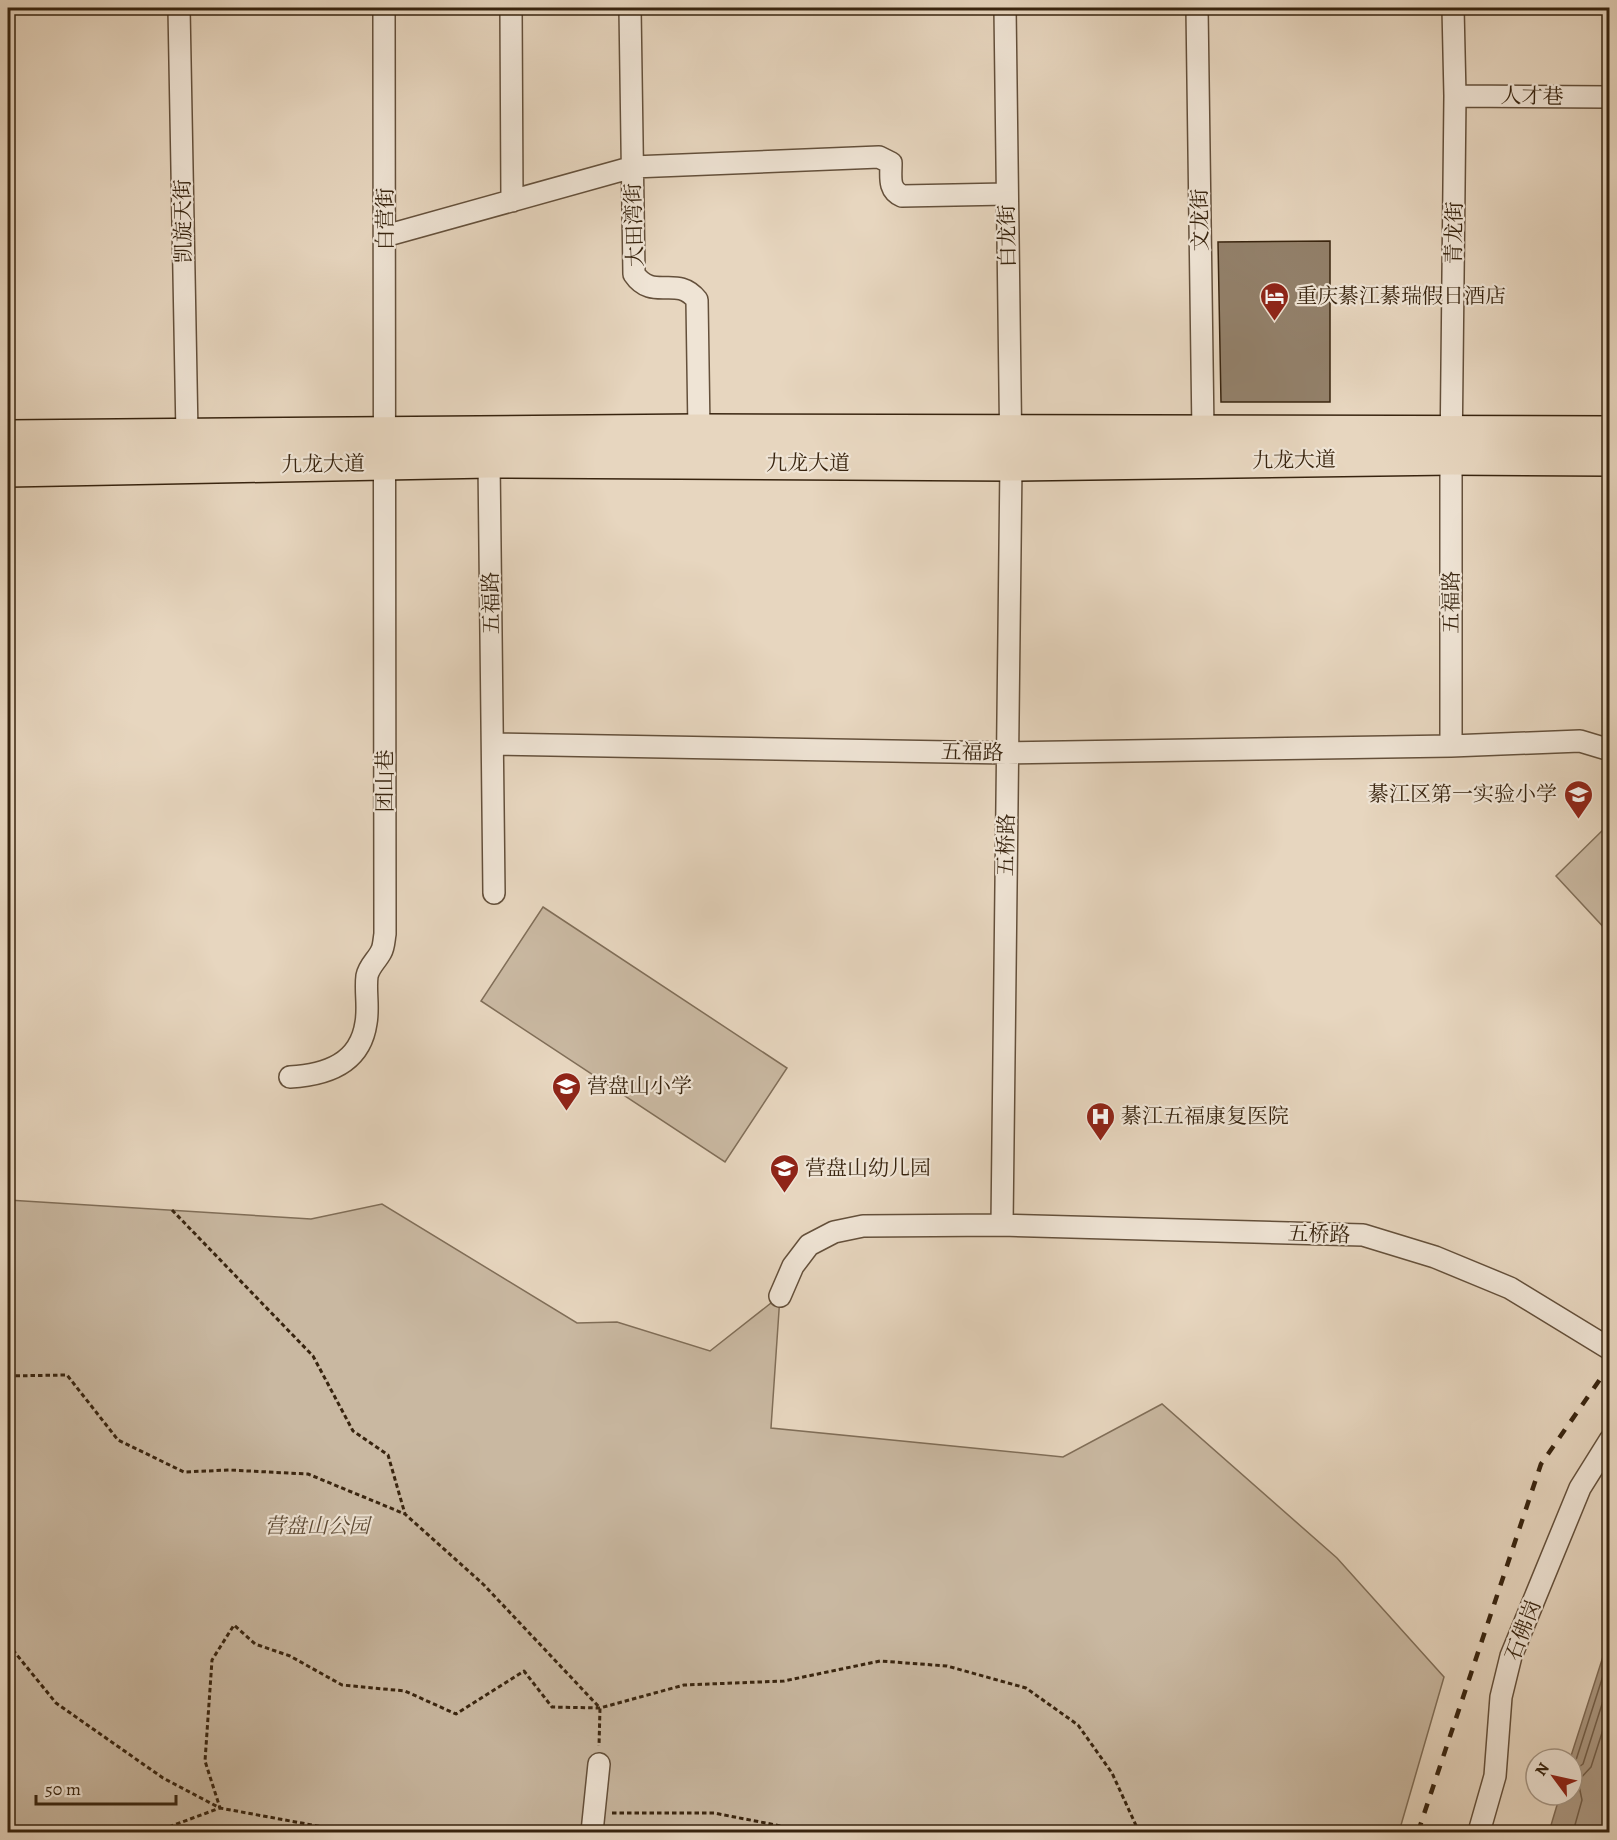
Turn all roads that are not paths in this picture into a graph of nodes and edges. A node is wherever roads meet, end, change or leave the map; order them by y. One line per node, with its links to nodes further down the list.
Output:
1 (178, 8): 18 (street, 凯旋天街)
2 (384, 8): 13 (street, 白营街)
3 (511, 8): 12 (street)
4 (630, 8): 10 (street, 大田湾街)
5 (1005, 8): 11 (street, 白龙街)
6 (1197, 8): 16 (street, 文龙街)
7 (1453, 8): 8 (street, 青龙街)
8 (1455, 96): 9 (street, 人才巷); 20 (street, 青龙街)
9 (1610, 98)
10 (633, 167): 11 (street); 12 (street); 14 (street, 大田湾街)
11 (1007, 194): 15 (street, 白龙街)
12 (512, 201): 13 (street)
13 (385, 236): 21 (street, 白营街)
14 (699, 431): 15 (main road, 九龙大道); 21 (main road, 九龙大道)
15 (1009, 432): 16 (main road, 九龙大道); 24 (street, 白龙街)
16 (1203, 432): 20 (main road, 九龙大道)
17 (1610, 433): 20 (main road, 九龙大道)
18 (187, 434): 19 (main road, 九龙大道); 21 (main road, 九龙大道)
19 (8, 437)
20 (1451, 445): 22 (main road, 九龙大道); 24 (main road, 九龙大道); 27 (street, 五福路)
21 (384, 447): 23 (main road, 九龙大道); 25 (main road, 九龙大道); 31 (street, 团山巷)
22 (1610, 459)
23 (489, 461): 24 (main road, 九龙大道); 26 (street, 五福路)
24 (1011, 464): 29 (street, 五桥路)
25 (8, 470)
26 (493, 744): 29 (street, 五福路); 30 (street, 五福路)
27 (1451, 746): 28 (street, 五福路); 29 (street, 五福路)
28 (1610, 750)
29 (1007, 753): 32 (street, 五桥路)
30 (494, 893)
31 (290, 1077)
32 (1002, 1225): 33 (street, 五桥路); 34 (street, 五桥路)
33 (780, 1296)
34 (1610, 1348)
35 (1610, 1440): 38 (street, 石佛岗)
36 (599, 1764): 37 (street)
37 (593, 1823)
38 (1479, 1833)

